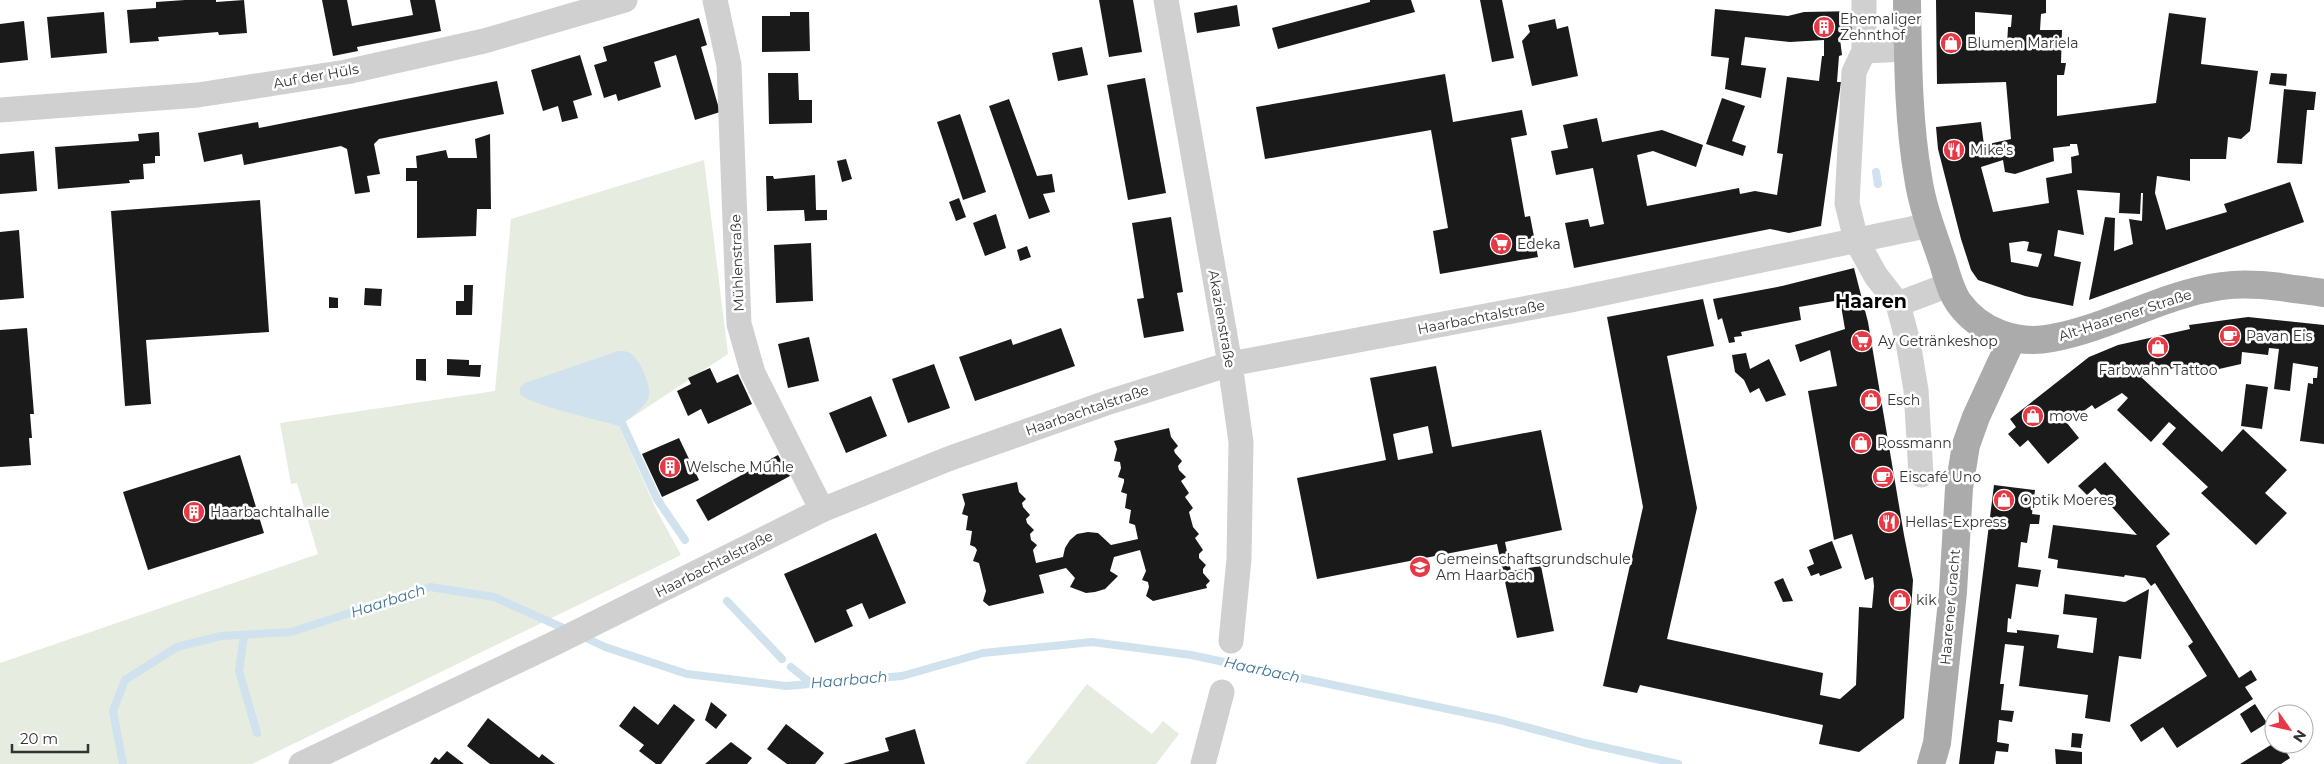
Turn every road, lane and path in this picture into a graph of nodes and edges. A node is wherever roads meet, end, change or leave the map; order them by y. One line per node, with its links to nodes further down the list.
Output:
1 (625, 0): 8 (street, Auf der Hüls)
2 (715, 0): 17 (street, Mühlenstraße)
3 (1166, 0): 15 (street, Akazienstraße)
4 (1864, 0): 7 (street)
5 (1907, 0): 6 (main road, Alt-Haarener Straße)
6 (1908, 49): 7 (street); 9 (main road, Alt-Haarener Straße)
7 (1864, 51): 10 (street)
8 (0, 110)
9 (1930, 226): 10 (street, Haarbachtalstraße); 11 (main road, Alt-Haarener Straße)
10 (1856, 240): 13 (street); 15 (street, Haarbachtalstraße)
11 (1951, 284): 13 (street); 14 (main road, Alt-Haarener Straße)
12 (2324, 293): 14 (main road, Alt-Haarener Straße)
13 (1898, 304): 16 (street)
14 (2012, 339): 22 (main road, Haarener Gracht)
15 (1230, 364): 17 (street, Haarbachtalstraße); 18 (street, Akazienstraße)
16 (1921, 475)
17 (822, 510): 20 (street, Haarbachtalstraße)
18 (1231, 641)
19 (1222, 692): 21 (street)
20 (301, 764)
21 (1203, 764)
22 (1931, 764)

